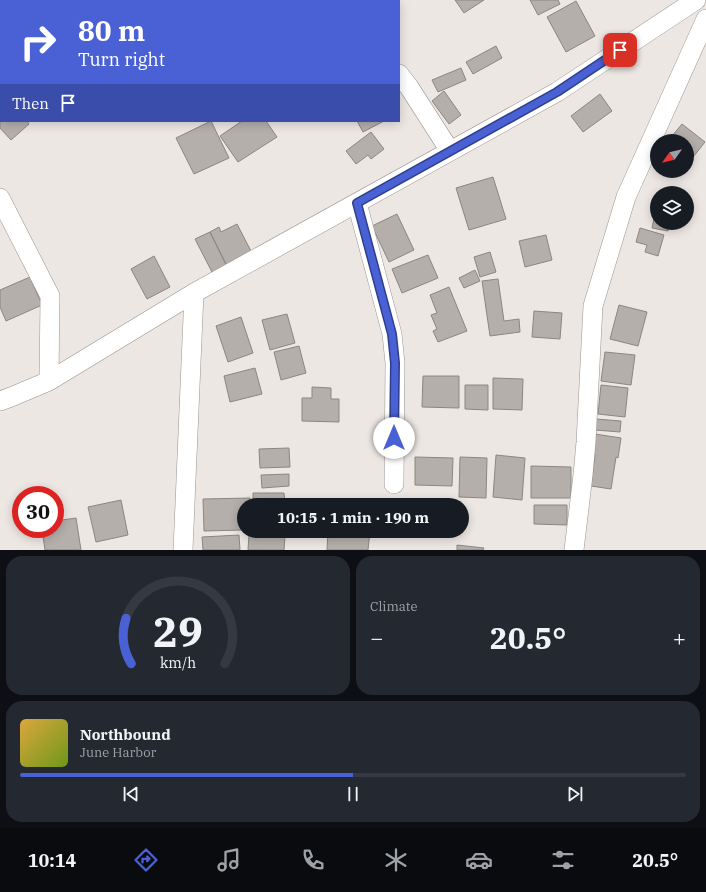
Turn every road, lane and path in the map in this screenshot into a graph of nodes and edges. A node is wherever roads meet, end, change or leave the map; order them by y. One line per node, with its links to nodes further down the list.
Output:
1 (696, 0): 4 (street)
2 (706, 20): 12 (street)
3 (400, 75): 4 (street)
4 (450, 151): 6 (street)
5 (0, 198): 8 (street)
6 (357, 203): 7 (street); 10 (street)
7 (194, 293): 8 (street); 11 (street)
8 (49, 381): 9 (street)
9 (0, 401)
10 (394, 484)
11 (183, 550)
12 (574, 550)

